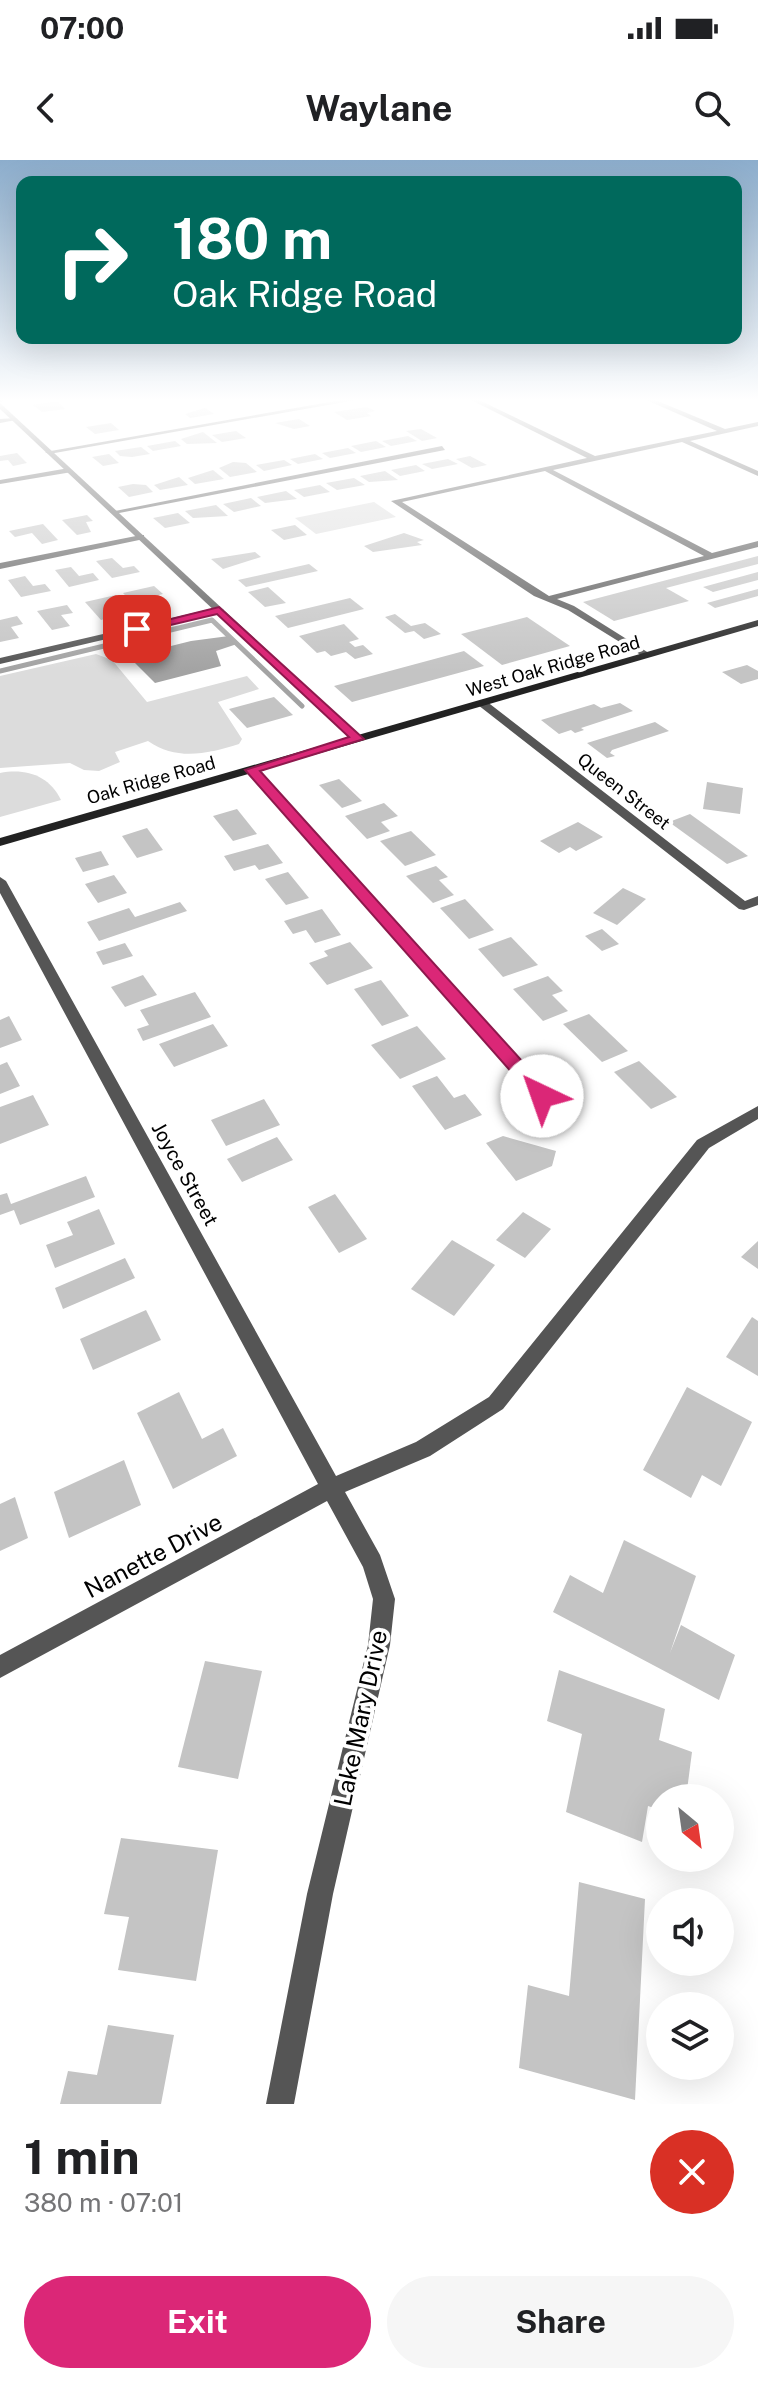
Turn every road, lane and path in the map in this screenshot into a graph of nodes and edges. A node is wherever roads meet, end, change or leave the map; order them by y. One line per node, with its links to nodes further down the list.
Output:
1 (90, 490): 5 (street)
2 (228, 490): 5 (street)
3 (448, 490): 10 (street)
4 (585, 490): 8 (street)
5 (114, 512): 6 (street)
6 (141, 537): 9 (street); 11 (street)
7 (758, 544): 8 (street)
8 (711, 556): 10 (street)
9 (0, 566)
10 (550, 598): 13 (street)
11 (219, 610): 14 (street); 16 (street)
12 (758, 623): 13 (main road, West Oak Ridge Road)
13 (647, 655): 15 (main road, West Oak Ridge Road)
14 (0, 661)
15 (482, 703): 16 (main road, West Oak Ridge Road); 20 (street, Queen Street)
16 (357, 739): 17 (main road, Oak Ridge Road)
17 (251, 770): 18 (main road, Oak Ridge Road); 21 (street)
18 (0, 842)
19 (0, 881): 23 (street, Joyce Street)
20 (758, 900)
21 (542, 1096)
22 (758, 1112): 23 (street)
23 (331, 1488): 24 (street, Nanette Drive); 25 (street, Lake Mary Drive)
24 (0, 1667)
25 (280, 2104)

